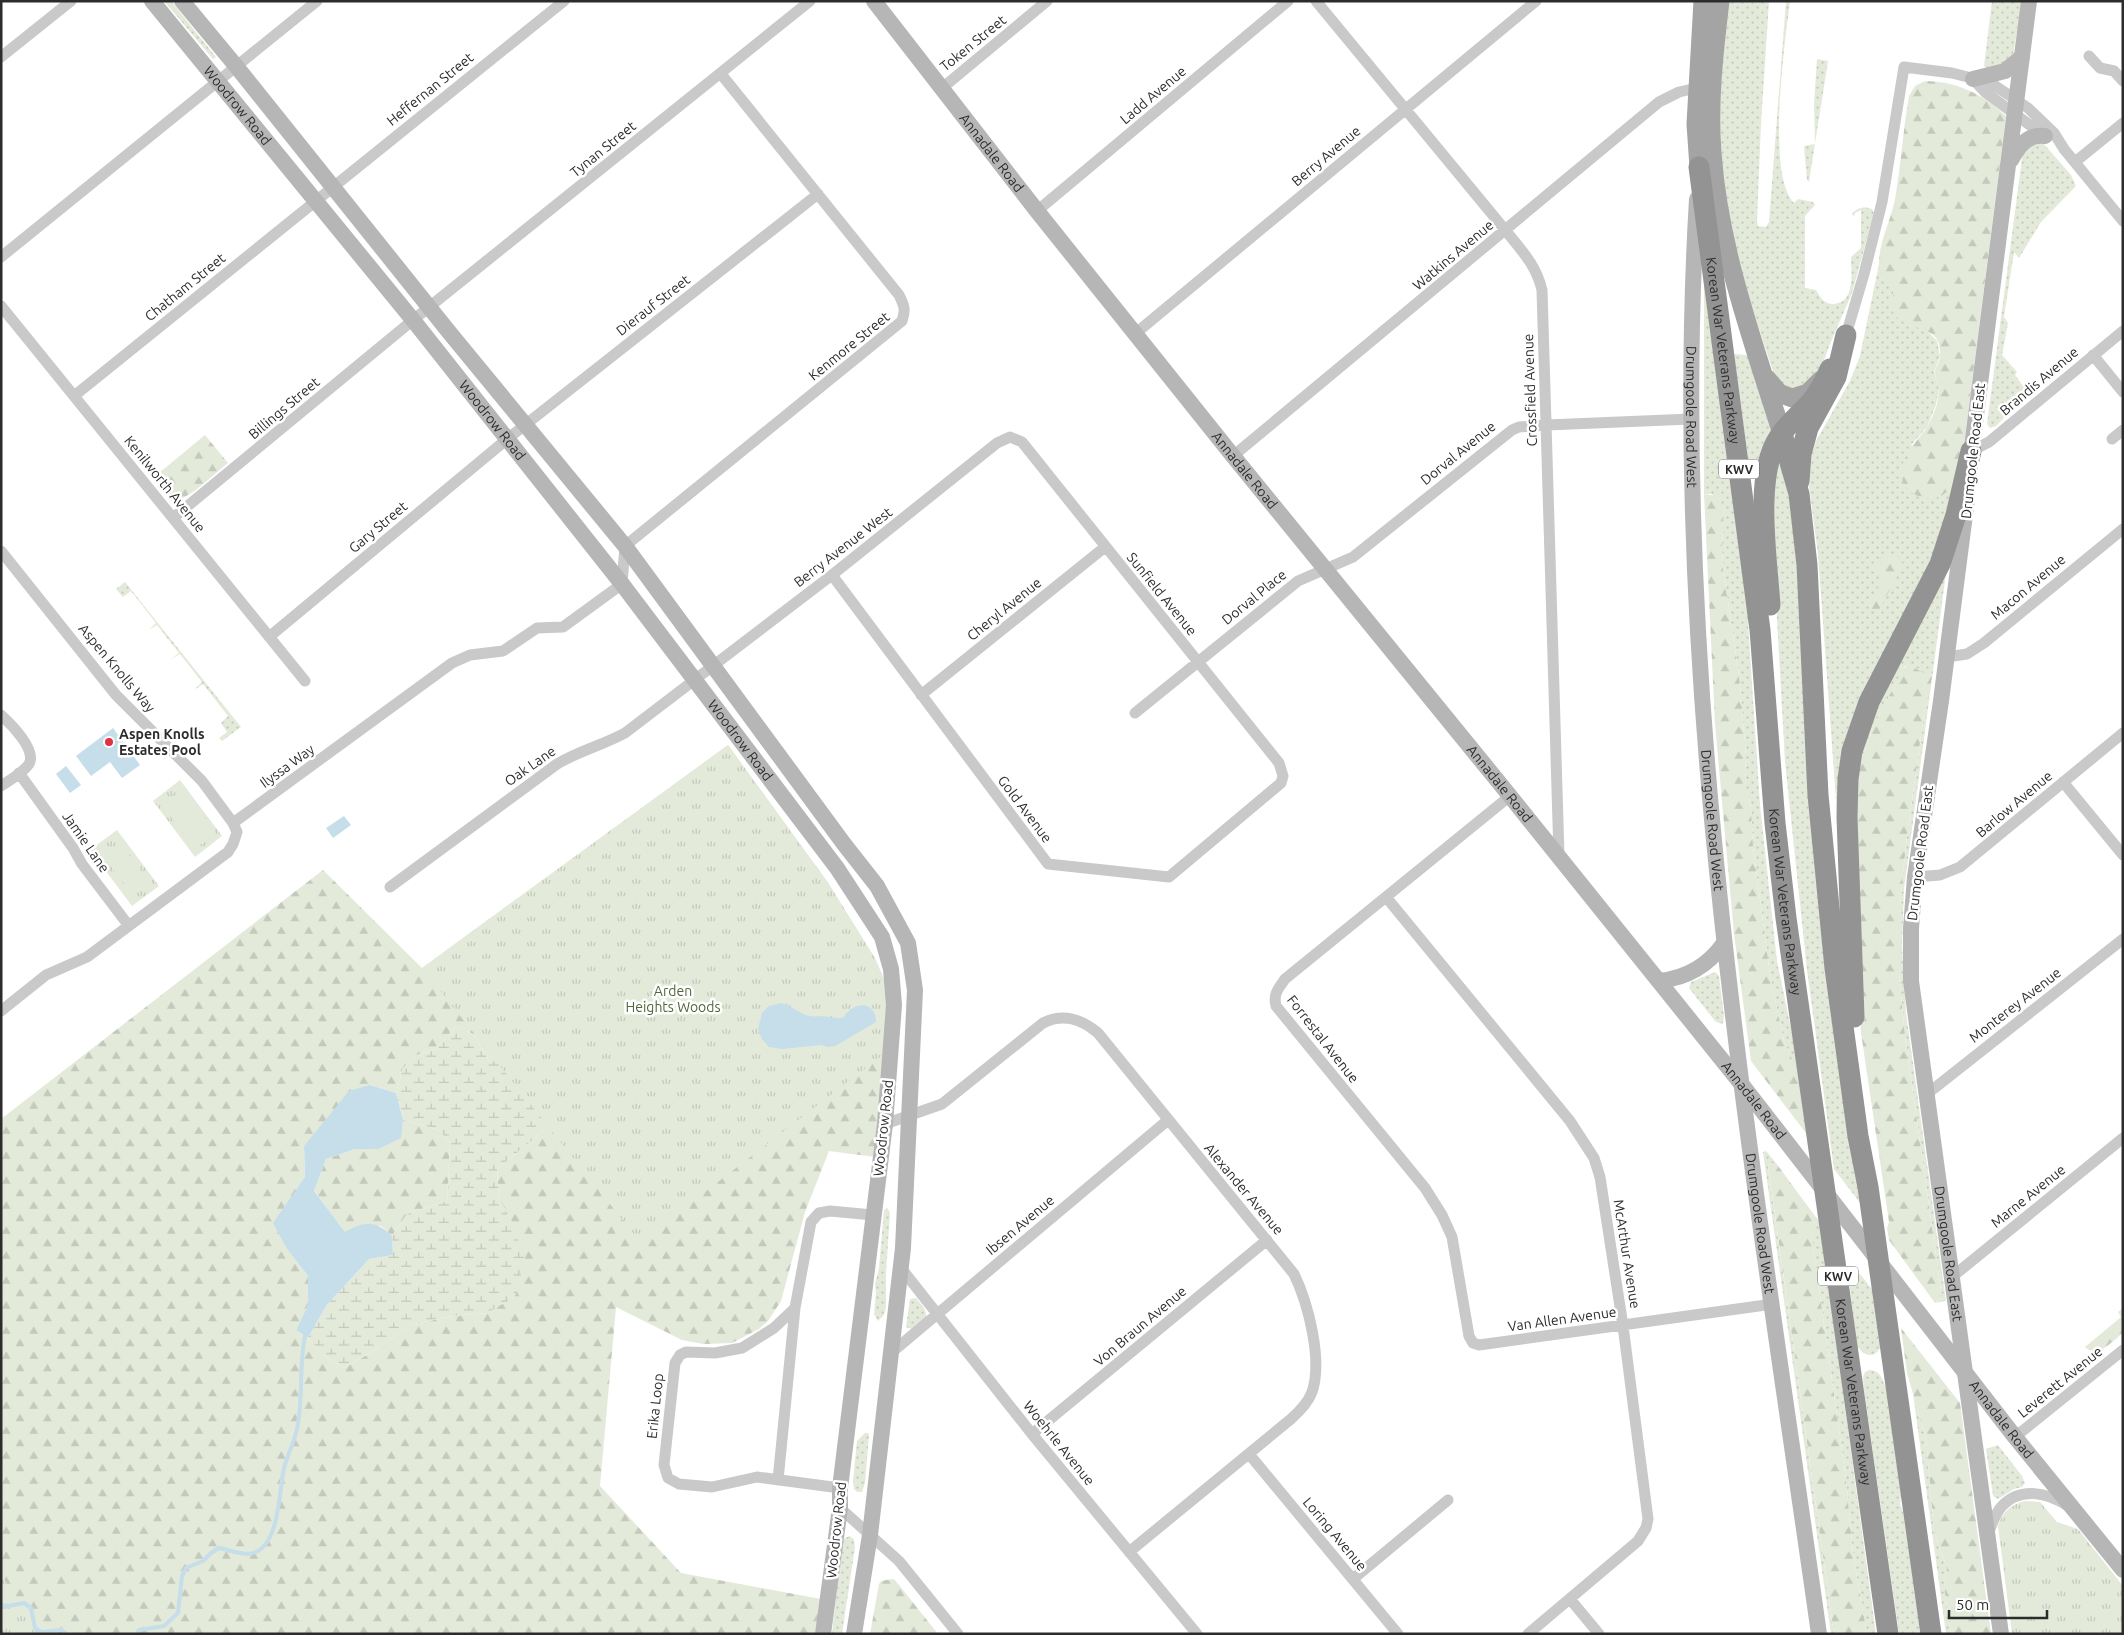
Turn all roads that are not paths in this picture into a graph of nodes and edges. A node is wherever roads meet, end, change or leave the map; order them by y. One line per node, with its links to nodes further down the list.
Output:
1 (71, 1): 16 (street)
2 (152, 1): 21 (street, Woodrow Road)
3 (182, 1): 18 (street, Woodrow Road)
4 (317, 1): 18 (street)
5 (564, 1): 33 (street, Heffernan Street)
6 (810, 1): 19 (street, Tynan Street)
7 (874, 1): 24 (street, Annadale Road)
8 (1047, 1): 24 (street, Token Street)
9 (1288, 1): 36 (street, Ladd Avenue)
10 (1316, 1): 26 (street, Crossfield Avenue)
11 (1536, 1): 26 (street, Berry Avenue)
12 (1703, 1): 23 (main road, Drumgoole Road West)
13 (1720, 1): 48 (main road)
14 (2029, 1): 17 (street, Drumgoole Road East)
15 (2088, 56): 22 (street)
16 (1, 57)
17 (2022, 57): 20 (street); 25 (street, Drumgoole Road East)
18 (236, 66): 21 (street); 33 (street, Woodrow Road)
19 (721, 74): 34 (street, Kenmore Street); 41 (street, Tynan Street)
20 (1973, 79): 25 (street); 45 (street)
21 (218, 81): 35 (street, Woodrow Road); 39 (street)
22 (2123, 81)
23 (1697, 88): 32 (main road, Drumgoole Road West); 38 (street, Watkins Avenue)
24 (941, 89): 36 (street, Annadale Road)
25 (2016, 108): 28 (street); 29 (street); 31 (street, Drumgoole Road East)
26 (1405, 110): 38 (street, Crossfield Avenue); 44 (street, Berry Avenue)
27 (2123, 123): 30 (street)
28 (2045, 136): 29 (street); 31 (street)
29 (2064, 149): 30 (street)
30 (2074, 162): 37 (street)
31 (2009, 164): 59 (street, Drumgoole Road East)
32 (1699, 167): 51 (street, Drumgoole Road West); 81 (highway, Korean War Veterans Parkway / KWV)
33 (334, 187): 35 (street, Heffernan Street); 41 (street, Woodrow Road)
34 (818, 194): 52 (street, Dierauf Street); 64 (street, Kenmore Street)
35 (316, 201): 42 (street, Woodrow Road); 50 (street, Chatham Street)
36 (1037, 211): 44 (street, Annadale Road)
37 (2123, 221)
38 (1506, 231): 53 (street, Crossfield Avenue); 60 (street, Watkins Avenue)
39 (1, 256)
40 (1, 306): 50 (street, Kenilworth Avenue)
41 (430, 306): 42 (street, Tynan Street); 52 (street, Woodrow Road)
42 (413, 320): 58 (street, Woodrow Road); 62 (street, Billings Street)
43 (2123, 331): 46 (street, Brandis Avenue)
44 (1136, 333): 60 (street, Annadale Road)
45 (1846, 335): 47 (main road); 61 (highway)
46 (2093, 355): 49 (street); 59 (street, Brandis Avenue)
47 (1830, 369): 48 (main road); 55 (highway)
48 (1764, 375): 55 (main road)
49 (2123, 392)
50 (74, 396): 62 (street, Kenilworth Avenue)
51 (1691, 419): 53 (street, Dorval Avenue); 94 (street, Drumgoole Road West)
52 (525, 425): 58 (street, Dierauf Street); 64 (street, Woodrow Road)
53 (1546, 425): 67 (street, Dorval Avenue); 88 (street, Crossfield Avenue)
54 (2123, 430): 57 (street)
55 (1782, 434): 61 (highway); 81 (highway)
56 (1010, 437): 65 (street, Sunfield Avenue); 68 (street, Berry Avenue West)
57 (2112, 439)
58 (506, 440): 69 (street, Woodrow Road); 70 (street, Gary Street)
59 (1971, 451): 71 (street, Drumgoole Road East); 103 (highway)
60 (1233, 456): 67 (street, Annadale Road)
61 (1799, 494): 103 (highway)
62 (173, 518): 70 (street, Kenilworth Avenue)
63 (2123, 528): 71 (street, Macon Avenue)
64 (625, 546): 69 (street); 73 (street, Woodrow Road)
65 (1105, 547): 72 (street, Sunfield Avenue); 76 (street, Cheryl Avenue)
66 (1, 551): 86 (street, Aspen Knolls Way)
67 (1326, 569): 72 (street, Dorval Place); 85 (street, Annadale Road)
68 (832, 576): 73 (street, Berry Avenue West); 76 (street, Gold Avenue)
69 (622, 584): 75 (street, Woodrow Road); 86 (street, Ilyssa Way)
70 (269, 637): 74 (street, Kenilworth Avenue)
71 (1947, 657): 89 (street, Drumgoole Road East)
72 (1198, 662): 77 (street, Dorval Place); 82 (street, Sunfield Avenue)
73 (714, 666): 75 (street, Berry Avenue West); 99 (street, Woodrow Road)
74 (305, 681)
75 (695, 681): 90 (street, Oak Lane); 101 (street, Woodrow Road)
76 (921, 694): 82 (street, Gold Avenue)
77 (1135, 713)
78 (1, 715): 80 (street)
79 (2123, 733): 83 (street, Barlow Avenue)
80 (19, 773): 84 (street); 92 (street, Jamie Lane)
81 (1771, 773): 138 (highway, Korean War Veterans Parkway / KWV)
82 (1283, 776)
83 (2063, 782): 87 (street); 89 (street, Barlow Avenue)
84 (1, 786)
85 (1510, 796): 88 (street, Annadale Road); 91 (street, Forrestal Avenue)
86 (233, 823): 92 (street)
87 (2123, 854)
88 (1559, 856): 95 (street, Annadale Road)
89 (1915, 877): 98 (street, Drumgoole Road East)
90 (390, 886)
91 (1386, 897): 111 (street, McArthur Avenue); 112 (street, Forrestal Avenue)
92 (129, 926): 96 (street)
93 (2123, 939): 98 (street, Monterey Avenue)
94 (1724, 943): 95 (street); 97 (street, Drumgoole Road West)
95 (1659, 981): 97 (street, Annadale Road)
96 (1, 1011)
97 (1743, 1086): 108 (street, Drumgoole Road West); 115 (street, Annadale Road)
98 (1927, 1094): 107 (street, Drumgoole Road East)
99 (911, 1115): 100 (street, Alexander Avenue); 101 (street, Alexander Avenue); 106 (street, Woodrow Road)
100 (1168, 1120): 105 (street, Alexander Avenue); 110 (street, Ibsen Avenue)
101 (886, 1124): 104 (street, Woodrow Road)
102 (2123, 1138): 107 (street, Marne Avenue)
103 (1868, 1187): 139 (highway)
104 (873, 1215): 109 (street); 120 (street, Woodrow Road)
105 (1267, 1240): 116 (street, Von Braun Avenue); 118 (street, Alexander Avenue)
106 (901, 1268): 110 (street, Woehrle Avenue); 114 (street, Woodrow Road)
107 (1952, 1277): 115 (street, Drumgoole Road East)
108 (1773, 1304): 111 (street, Van Allen Avenue); 137 (street, Drumgoole Road West)
109 (795, 1308): 119 (street); 119 (street, Erika Loop)
110 (938, 1314): 114 (street, Ibsen Avenue); 116 (street, Woehrle Avenue)
111 (1623, 1326): 112 (street, Van Allen Avenue); 129 (street, McArthur Avenue)
112 (1473, 1343)
113 (2123, 1350): 117 (street, Leverett Avenue)
114 (891, 1353): 124 (street, Woodrow Road)
115 (1965, 1372): 117 (street, Annadale Road); 125 (street, Drumgoole Road East)
116 (1032, 1434): 126 (street, Woehrle Avenue)
117 (2016, 1437): 123 (street, Annadale Road)
118 (1249, 1454): 126 (street, Alexander Avenue); 128 (street, Loring Avenue)
119 (778, 1480): 120 (street, Erika Loop)
120 (840, 1488): 122 (street, Woodrow Road)
121 (1448, 1500): 128 (street)
122 (840, 1508): 124 (street); 130 (street, Woodrow Road)
123 (2076, 1510): 125 (street); 127 (street, Annadale Road)
124 (870, 1535): 131 (street, Woodrow Road); 132 (street)
125 (1988, 1536): 140 (street, Drumgoole Road East)
126 (1129, 1552): 133 (street, Woehrle Avenue)
127 (2123, 1570)
128 (1352, 1578): 134 (street, Loring Avenue)
129 (1570, 1599): 135 (street, McArthur Avenue); 136 (street)
130 (823, 1634)
131 (854, 1634)
132 (958, 1634)
133 (1197, 1634)
134 (1398, 1634)
135 (1528, 1634)
136 (1599, 1634)
137 (1819, 1634)
138 (1888, 1634)
139 (1931, 1634)
140 (2001, 1634)

